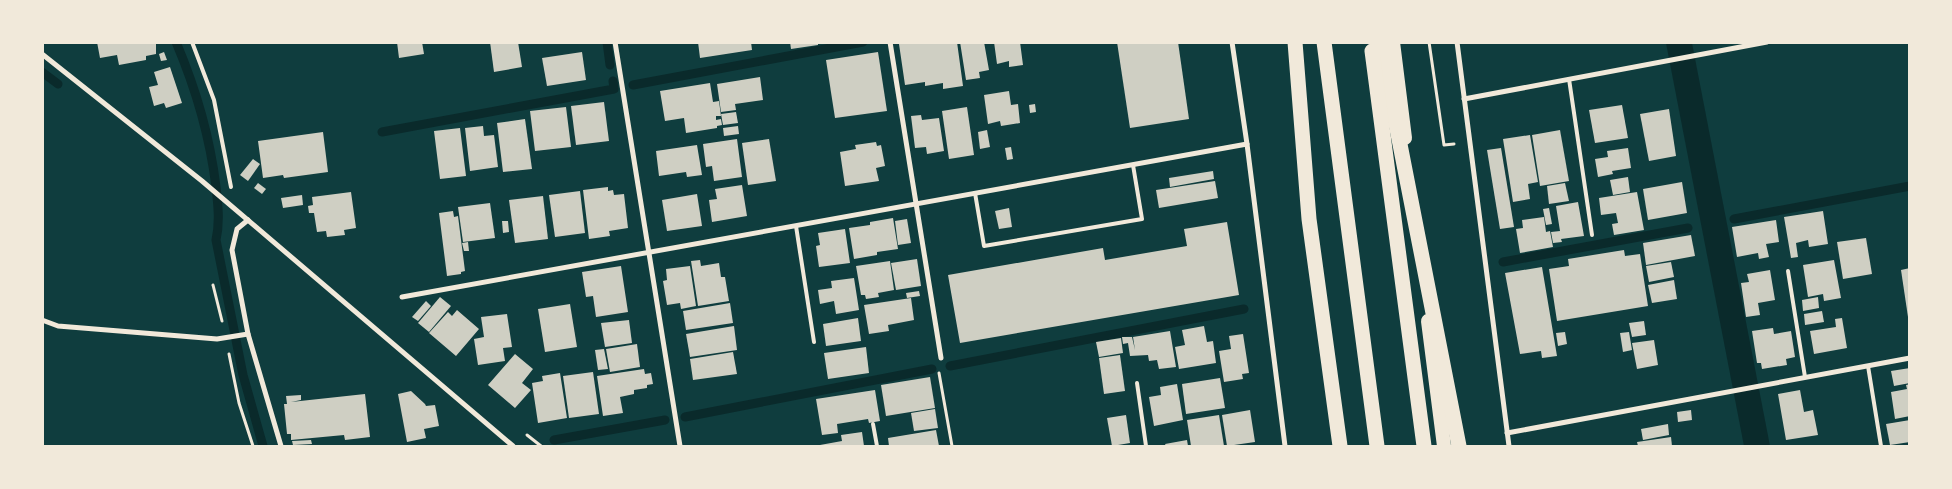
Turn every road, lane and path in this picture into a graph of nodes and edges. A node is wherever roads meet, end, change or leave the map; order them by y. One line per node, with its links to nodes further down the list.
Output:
1 (192, 42): 19 (lane)
2 (615, 42): 25 (street)
3 (890, 42): 21 (street)
4 (1232, 42): 17 (street)
5 (1295, 42): 48 (highway)
6 (1324, 42): 49 (highway)
7 (1371, 42): 50 (highway)
8 (1380, 42): 52 (highway)
9 (1393, 42): 51 (highway)
10 (1430, 42): 16 (path)
11 (1457, 42): 15 (street)
12 (1768, 42): 14 (street)
13 (42, 54): 22 (street)
14 (1570, 79): 15 (street); 24 (lane)
15 (1464, 99): 39 (street)
16 (1443, 136)
17 (1248, 144): 18 (street); 47 (street)
18 (1133, 165): 20 (street); 20 (lane)
19 (231, 187)
20 (975, 193): 21 (street)
21 (916, 204): 23 (street); 33 (street)
22 (248, 220): 30 (street); 42 (street)
23 (796, 226): 25 (street); 32 (lane)
24 (1592, 234)
25 (649, 252): 28 (street); 43 (street)
26 (1788, 272): 36 (lane)
27 (213, 285): 31 (path)
28 (402, 297)
29 (42, 320): 31 (street)
30 (245, 334): 31 (street); 41 (street)
31 (227, 338): 40 (path)
32 (814, 342)
33 (941, 358): 45 (path)
34 (1910, 358): 35 (street)
35 (1868, 366): 36 (street); 54 (lane)
36 (1805, 377): 39 (street)
37 (1137, 383): 46 (lane)
38 (874, 424): 44 (lane)
39 (1507, 433): 53 (street)
40 (253, 446)
41 (281, 446)
42 (513, 446)
43 (680, 446)
44 (877, 446)
45 (952, 446)
46 (1146, 446)
47 (1285, 446)
48 (1340, 446)
49 (1377, 446)
50 (1424, 446)
51 (1444, 446)
52 (1459, 446)
53 (1509, 446)
54 (1881, 446)

